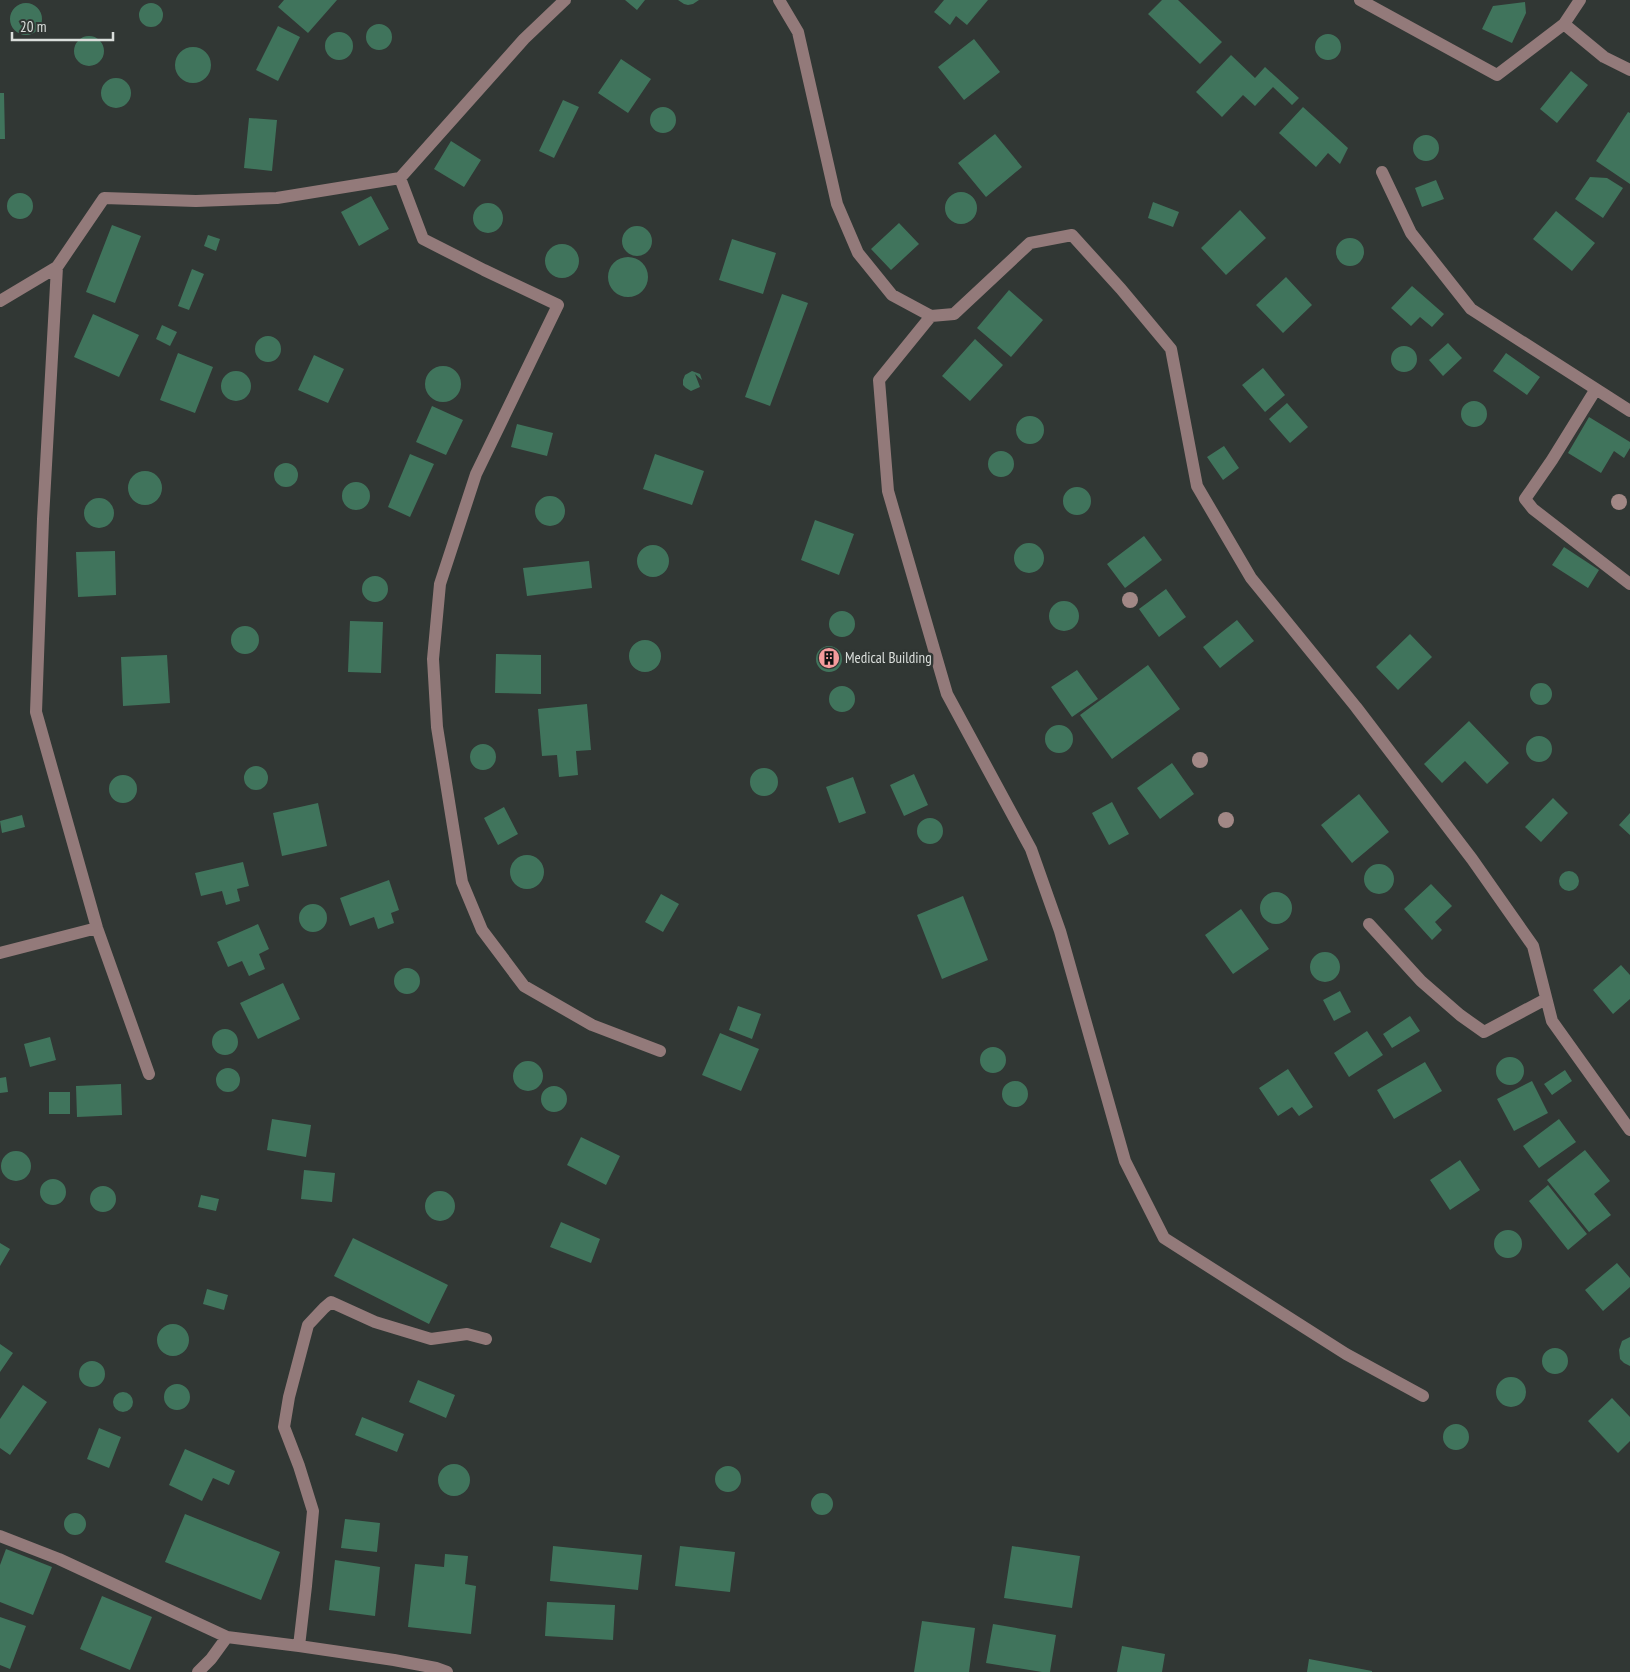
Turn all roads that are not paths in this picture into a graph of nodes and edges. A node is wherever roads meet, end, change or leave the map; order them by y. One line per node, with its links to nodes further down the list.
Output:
1 (565, 0): 8 (street)
2 (779, 0): 11 (street)
3 (1360, 0): 5 (street)
4 (1580, 0): 5 (street)
5 (1564, 24): 6 (street)
6 (1630, 70)
7 (1382, 172): 12 (street)
8 (400, 178): 9 (street); 19 (street)
9 (57, 267): 10 (street); 16 (street)
10 (0, 301)
11 (931, 316): 18 (street); 23 (street)
12 (1596, 389): 13 (street); 14 (street)
13 (1630, 411)
14 (1630, 584)
15 (1369, 924): 18 (street)
16 (97, 928): 17 (street); 20 (street)
17 (0, 953)
18 (1546, 999): 21 (street)
19 (660, 1051)
20 (149, 1074)
21 (1630, 1130)
22 (486, 1339): 26 (street)
23 (1423, 1396)
24 (0, 1536): 25 (street)
25 (227, 1637): 26 (street); 27 (street)
26 (299, 1646): 28 (street)
27 (198, 1672)
28 (447, 1672)

